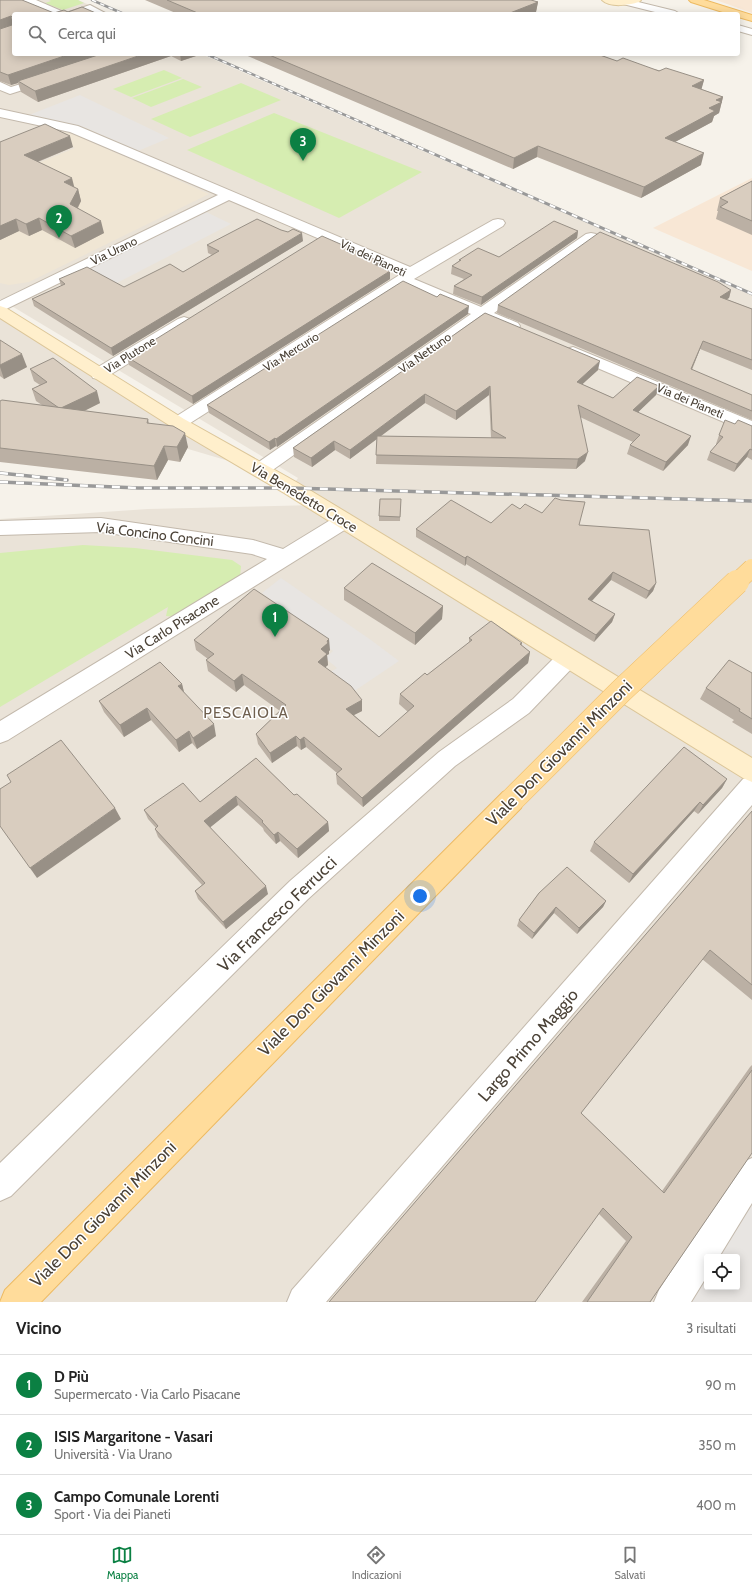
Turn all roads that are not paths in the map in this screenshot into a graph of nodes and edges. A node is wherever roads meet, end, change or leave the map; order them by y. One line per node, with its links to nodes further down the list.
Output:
1 (28, 0): 8 (street)
2 (608, 0): 7 (main road)
3 (636, 0): 7 (main road)
4 (690, 0): 12 (main road)
5 (694, 0): 13 (main road)
6 (707, 0): 14 (main road)
7 (626, 2): 11 (street)
8 (57, 12)
9 (77, 12): 10 (street)
10 (98, 12)
11 (667, 12)
12 (724, 12)
13 (735, 12)
14 (739, 12)
15 (740, 12): 17 (main road)
16 (740, 13): 17 (main road)
17 (752, 17)
18 (740, 18): 19 (main road)
19 (752, 22)
20 (740, 29): 21 (street)
21 (752, 32)
22 (54, 76): 23 (street)
23 (0, 85)
24 (0, 114): 25 (street, Via dei Pianeti)
25 (229, 195): 27 (street, Via dei Pianeti); 31 (street, Via Urano)
26 (498, 223): 30 (street, Via Mercurio)
27 (324, 235): 29 (street); 30 (street, Via dei Pianeti)
28 (591, 237): 34 (street, Via Nettuno)
29 (311, 244)
30 (408, 276): 34 (street, Via dei Pianeti); 38 (street, Via Mercurio)
31 (0, 307)
32 (0, 311): 37 (main road, Via Benedetto Croce)
33 (199, 313): 37 (street, Via Plutone)
34 (481, 313): 35 (street, Via dei Pianeti); 40 (street, Via Nettuno)
35 (525, 332)
36 (562, 347): 39 (street, Via dei Pianeti)
37 (100, 374): 38 (main road, Via Benedetto Croce)
38 (178, 423): 40 (main road, Via Benedetto Croce)
39 (752, 428)
40 (260, 470): 41 (main road, Via Benedetto Croce)
41 (344, 521): 43 (street, Via Carlo Pisacane); 45 (main road, Via Benedetto Croce)
42 (0, 528): 43 (street, Via Concino Concini)
43 (285, 556): 46 (street, Via Carlo Pisacane)
44 (752, 568): 51 (main road, Viale Don Giovanni Minzoni, bridge)
45 (567, 659): 47 (main road, Via Benedetto Croce); 50 (street, Via Francesco Ferrucci)
46 (0, 733)
47 (752, 771)
48 (752, 787): 52 (street, Largo Primo Maggio)
49 (752, 1174): 53 (street)
50 (0, 1185)
51 (17, 1302)
52 (304, 1302)
53 (671, 1302)

